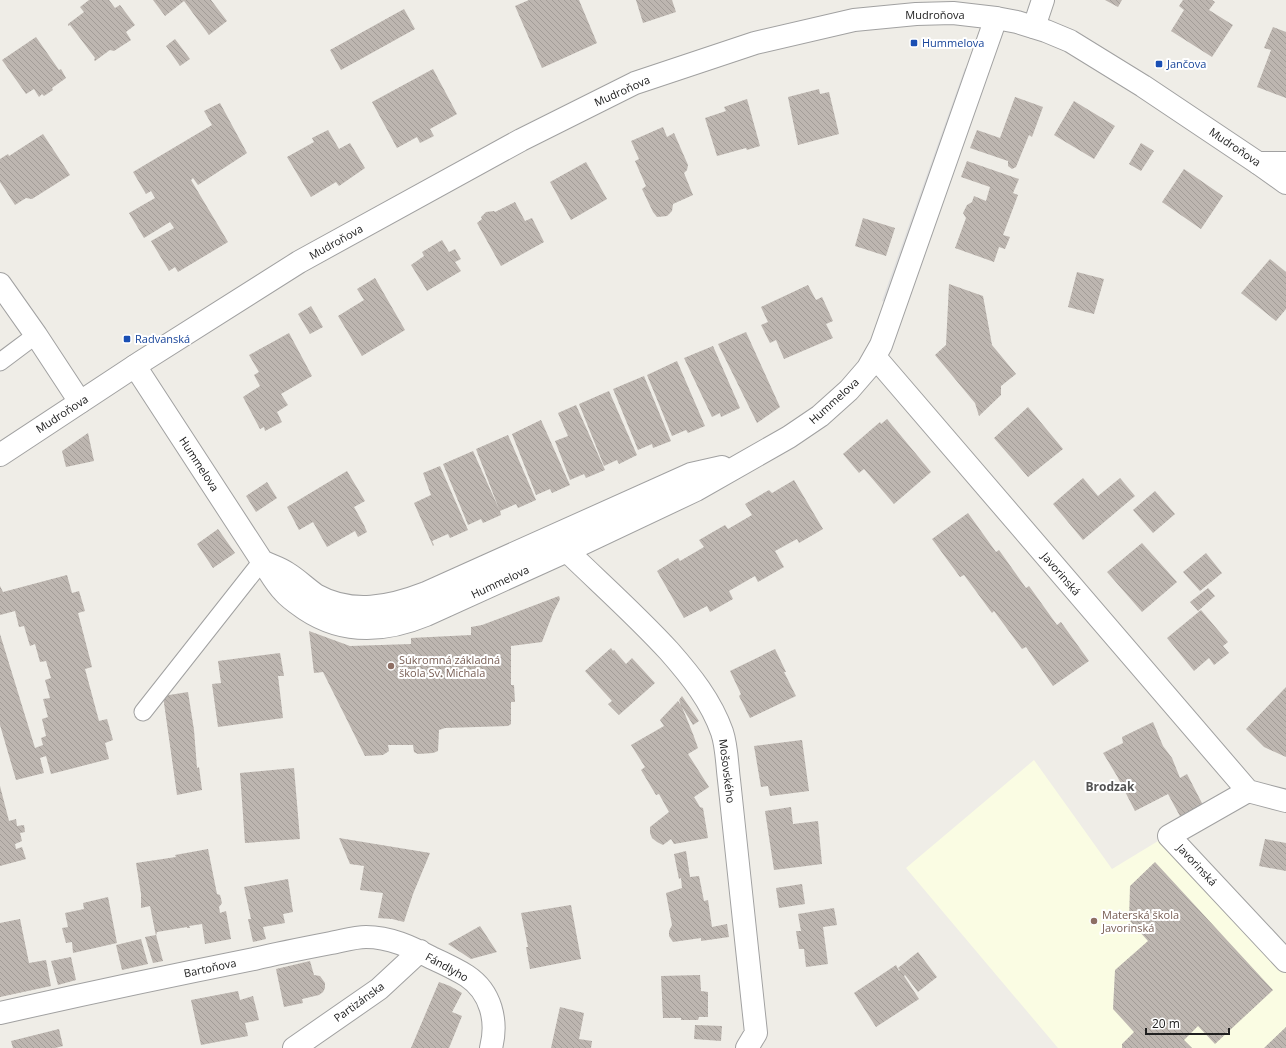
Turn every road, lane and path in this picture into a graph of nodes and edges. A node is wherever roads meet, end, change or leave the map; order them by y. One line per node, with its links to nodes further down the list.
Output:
1 (1043, 0): 3 (street)
2 (996, 18): 3 (street, Mudroňova); 9 (street, Hummelova); 11 (street, Mudroňova)
3 (1034, 27): 4 (street, Mudroňova)
4 (1258, 163): 5 (street); 6 (street, Mudroňova)
5 (1286, 163)
6 (1286, 183)
7 (0, 284): 8 (street)
8 (36, 335): 10 (lane); 12 (street)
9 (875, 357): 14 (street, Hummelova); 18 (street, Javorinská)
10 (0, 362)
11 (135, 366): 12 (street, Mudroňova); 16 (street, Hummelova)
12 (80, 402): 13 (street, Mudroňova)
13 (0, 455)
14 (744, 462): 15 (street, Hummelova); 16 (street, Hummelova)
15 (566, 551): 16 (street, Hummelova); 23 (street, Mošovského)
16 (262, 561): 17 (lane)
17 (143, 712)
18 (1248, 791): 19 (street); 21 (street, Javorinská)
19 (1286, 801)
20 (420, 951): 22 (street, Bartoňova); 24 (street, Partizánska); 25 (street, Fándlyho)
21 (1286, 961)
22 (0, 1013)
23 (756, 1043)
24 (294, 1048)
25 (491, 1048)

